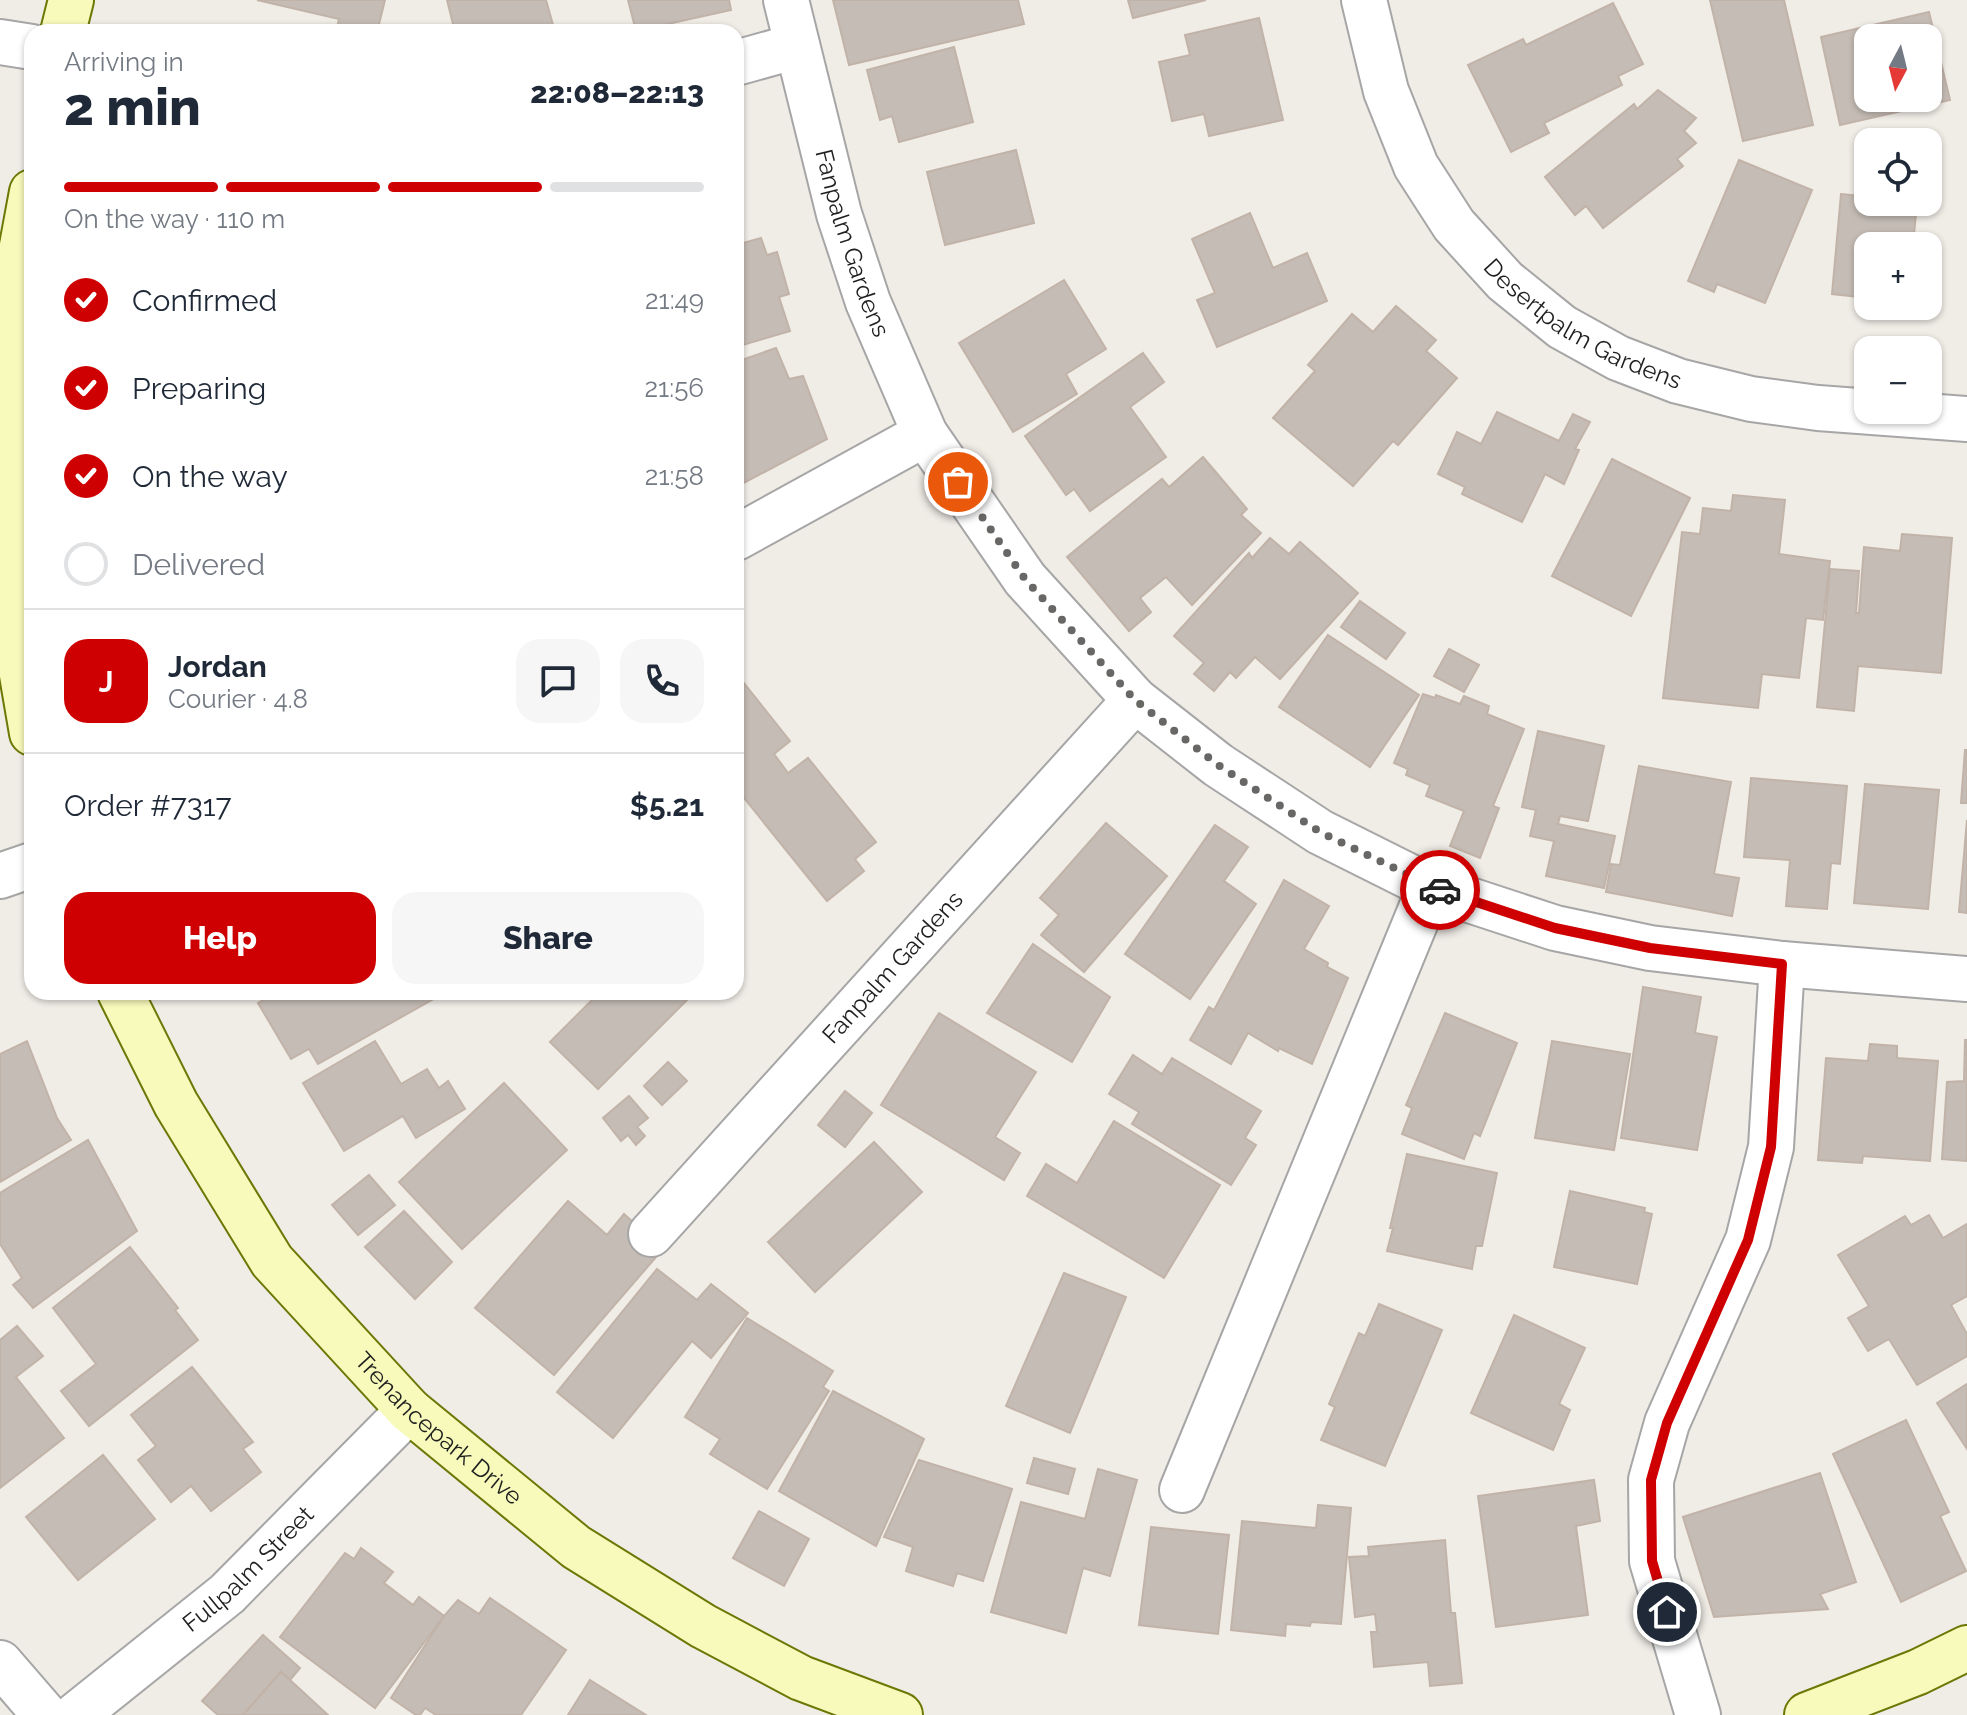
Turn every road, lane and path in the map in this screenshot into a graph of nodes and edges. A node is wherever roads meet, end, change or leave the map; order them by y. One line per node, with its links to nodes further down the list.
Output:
1 (71, 0): 4 (street)
2 (786, 0): 7 (street, Fanpalm Gardens)
3 (1374, 2): 10 (street, Desertpalm Gardens)
4 (65, 24)
5 (0, 42): 6 (street)
6 (24, 46)
7 (797, 46): 8 (street); 11 (street, Fanpalm Gardens)
8 (744, 61)
9 (24, 235): 13 (street)
10 (1967, 419)
11 (925, 434): 12 (street); 14 (street, Fanpalm Gardens)
12 (744, 534)
13 (24, 686)
14 (1135, 700): 17 (street, Fanpalm Gardens); 21 (street, Fanpalm Gardens)
15 (24, 868): 16 (street)
16 (0, 876)
17 (1430, 887): 18 (street, Fanpalm Gardens); 23 (street)
18 (1782, 964): 19 (street, Fanpalm Gardens); 29 (street)
19 (1967, 979)
20 (124, 1000): 22 (street, Trenancepark Drive)
21 (651, 1234)
22 (409, 1410): 27 (street, Fullpalm Street); 28 (street, Trenancepark Drive)
23 (1182, 1490)
24 (1967, 1648): 30 (street)
25 (0, 1663): 26 (street)
26 (45, 1715)
27 (76, 1715)
28 (900, 1715)
29 (1698, 1715)
30 (1807, 1715)

